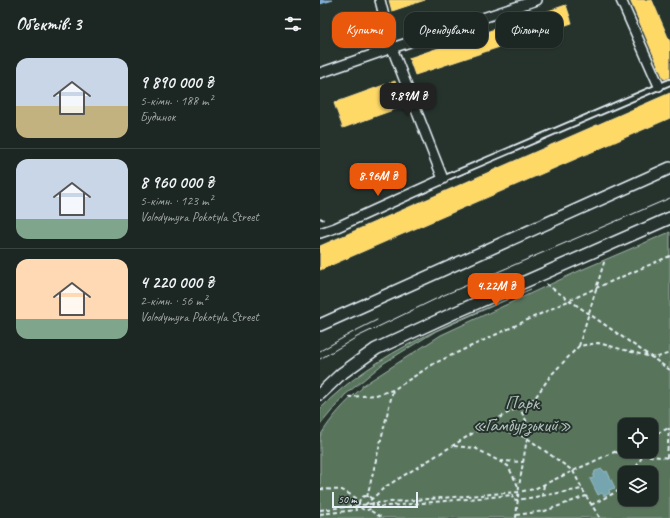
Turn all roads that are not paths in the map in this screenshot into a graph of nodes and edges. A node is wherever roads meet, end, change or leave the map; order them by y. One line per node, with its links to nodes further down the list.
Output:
1 (380, 0): 4 (street)
2 (537, 0): 5 (street)
3 (621, 0): 9 (street)
4 (383, 12)
5 (396, 47)
6 (392, 48): 7 (street); 11 (street)
7 (320, 73)
8 (670, 82): 9 (lane)
9 (659, 86): 11 (lane)
10 (670, 168): 14 (street)
11 (443, 179): 13 (street)
12 (670, 218): 15 (street)
13 (320, 233)
14 (320, 325)
15 (320, 394)

